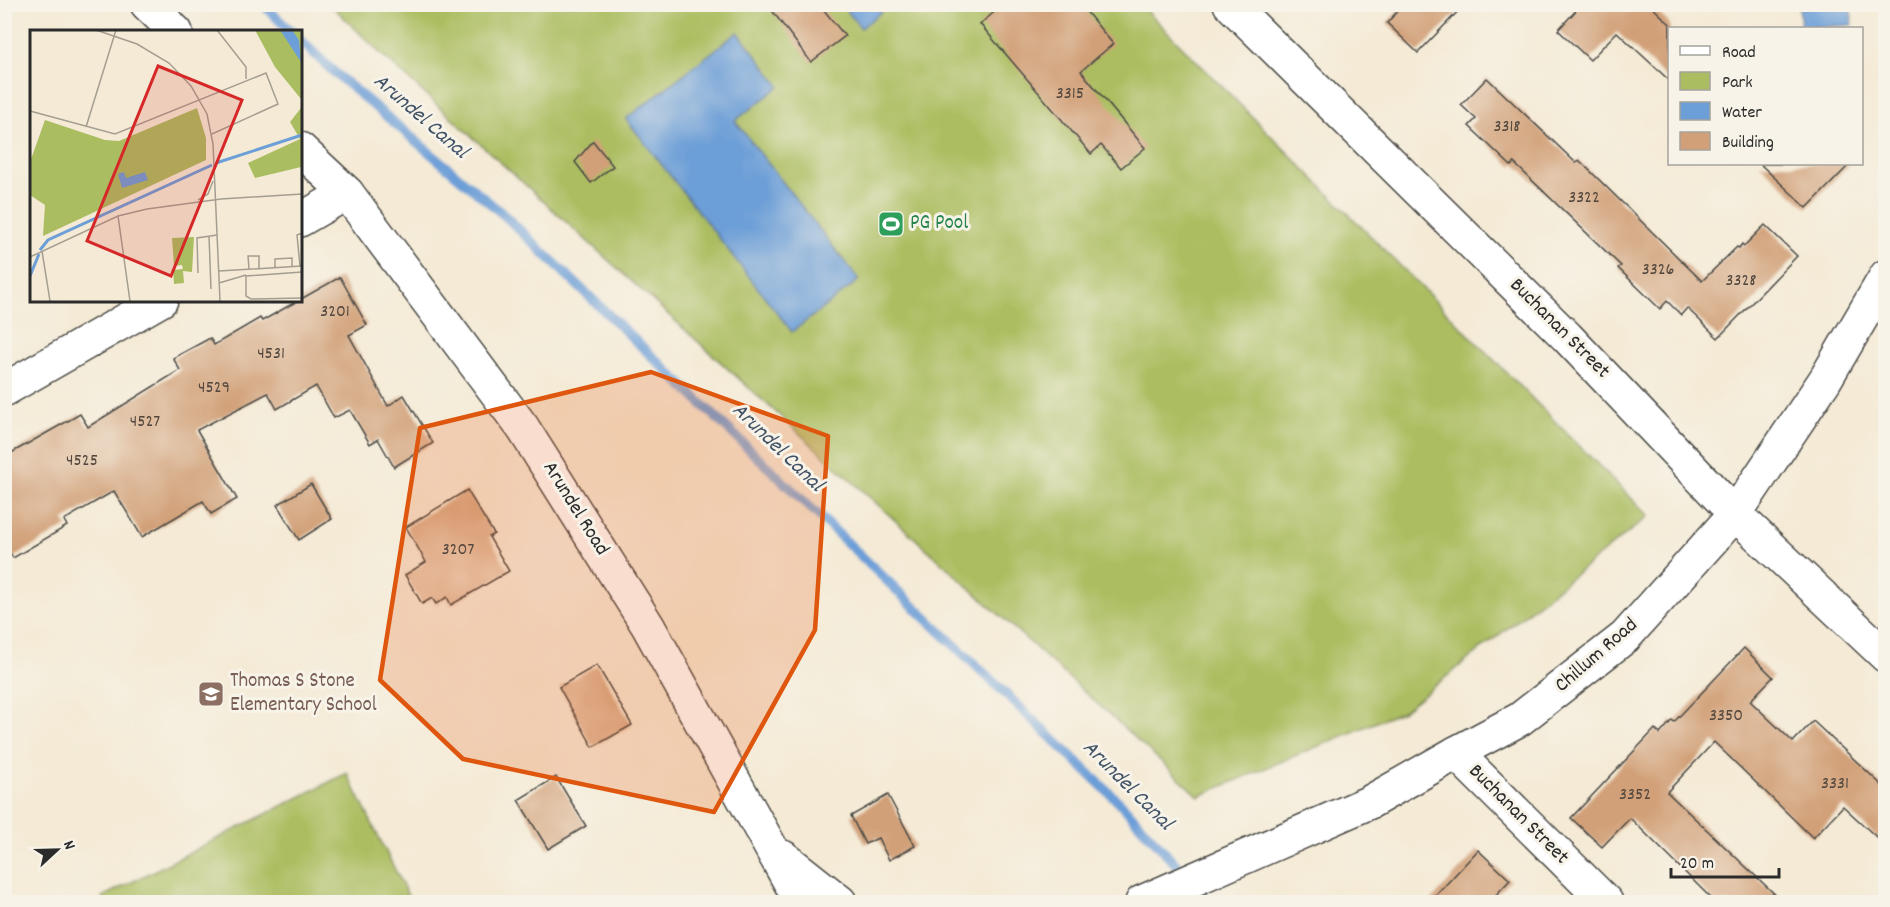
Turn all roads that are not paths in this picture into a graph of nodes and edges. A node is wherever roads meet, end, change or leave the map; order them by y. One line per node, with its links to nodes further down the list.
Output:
1 (147, 4): 3 (street)
2 (1230, 4): 10 (street, Buchanan Street)
3 (174, 30)
4 (302, 151): 5 (street, Arundel Road)
5 (347, 194): 6 (street); 13 (street, Arundel Road)
6 (302, 219)
7 (1886, 276): 10 (street, Chillum Road)
8 (158, 302): 9 (street)
9 (4, 390)
10 (1734, 514): 11 (street, Buchanan Street); 12 (street, Chillum Road)
11 (1886, 656)
12 (1456, 753): 16 (street, Chillum Road); 17 (street, Buchanan Street)
13 (773, 850): 14 (street, Arundel Road); 15 (street)
14 (801, 903)
15 (840, 903)
16 (1142, 903)
17 (1606, 903)

